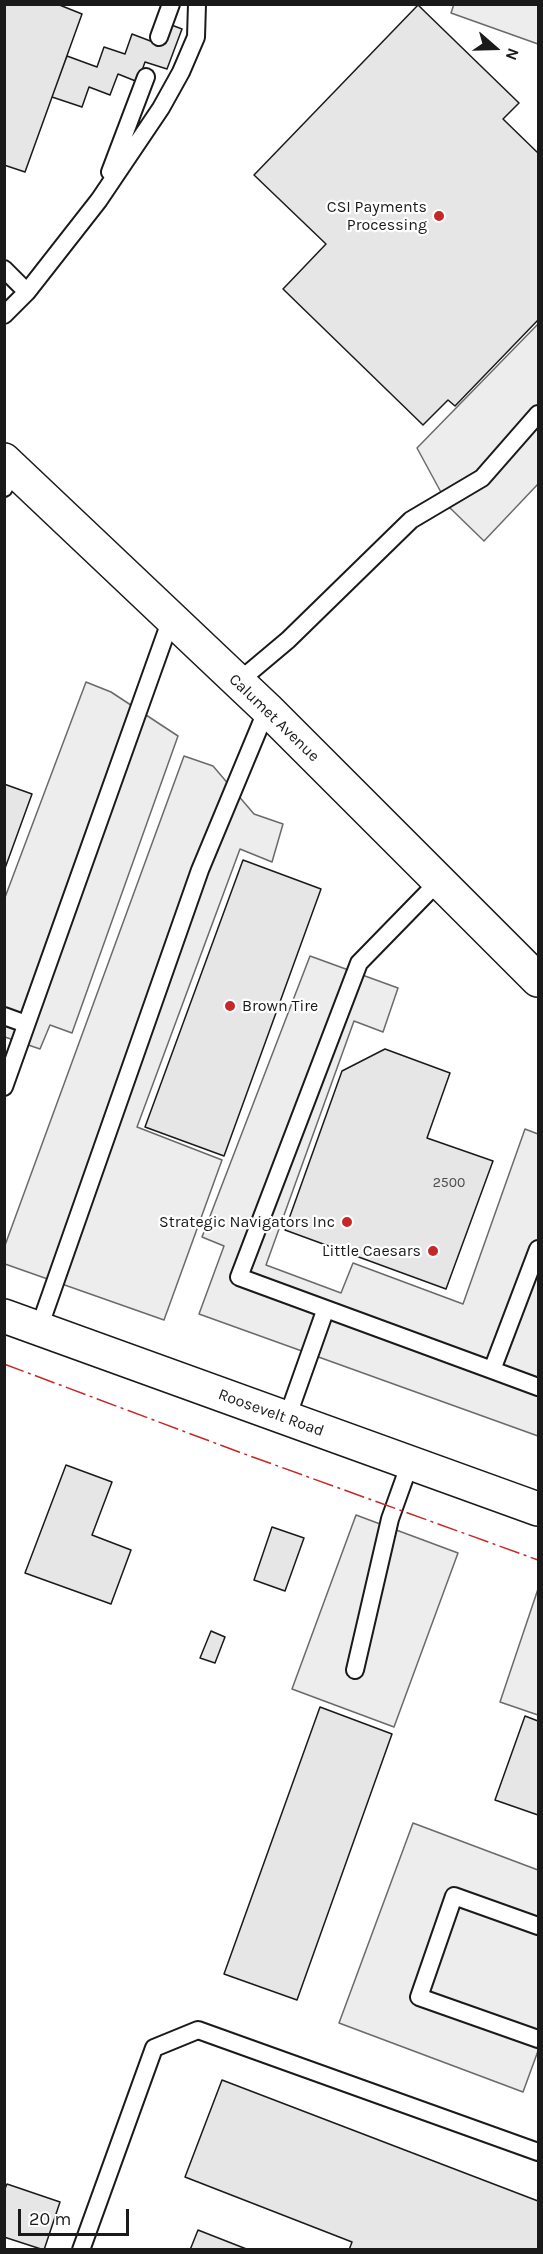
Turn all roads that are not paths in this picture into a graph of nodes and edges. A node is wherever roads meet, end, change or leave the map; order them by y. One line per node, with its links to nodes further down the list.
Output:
1 (171, 4): 3 (lane)
2 (196, 4): 5 (lane)
3 (159, 37)
4 (146, 77): 5 (lane)
5 (99, 201): 7 (lane)
6 (4, 269): 7 (lane)
7 (27, 292): 8 (lane)
8 (4, 315)
9 (538, 414): 12 (lane)
10 (7, 472): 11 (main road, Calumet Avenue)
11 (171, 619): 12 (main road, Calumet Avenue); 17 (lane)
12 (238, 682): 13 (main road, Calumet Avenue)
13 (267, 709): 14 (main road, Calumet Avenue); 22 (lane)
14 (438, 882): 15 (main road, Calumet Avenue); 20 (lane)
15 (538, 980)
16 (4, 1016): 17 (lane)
17 (26, 1024): 18 (lane)
18 (4, 1087)
19 (538, 1249): 23 (lane)
20 (325, 1311): 23 (lane); 25 (lane)
21 (4, 1316): 22 (main road, Roosevelt Road)
22 (39, 1328): 25 (main road, Roosevelt Road)
23 (492, 1370): 24 (lane)
24 (538, 1387)
25 (287, 1418): 26 (main road, Roosevelt Road)
26 (410, 1463): 27 (main road, Roosevelt Road); 28 (lane)
27 (538, 1509)
28 (355, 1670)
29 (538, 1926): 30 (lane)
30 (538, 2038)
31 (538, 2152): 32 (lane)
32 (81, 2250)

